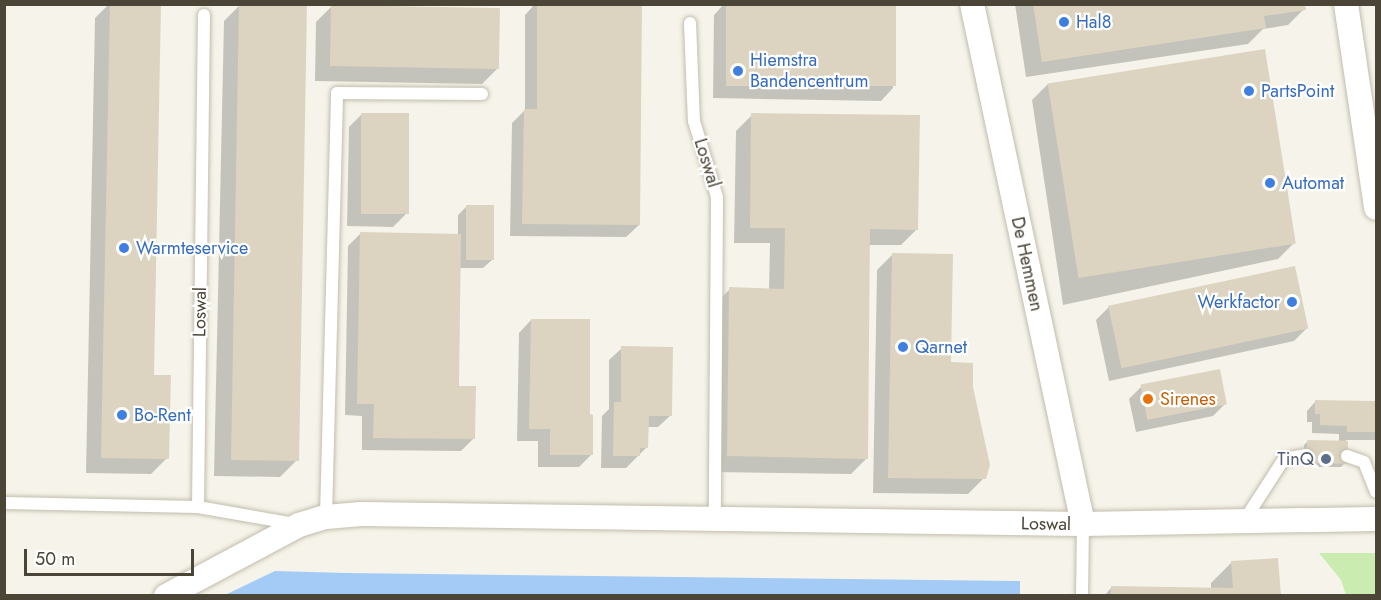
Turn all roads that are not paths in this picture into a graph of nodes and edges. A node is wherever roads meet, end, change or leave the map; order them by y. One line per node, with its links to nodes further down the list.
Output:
1 (972, 4): 16 (street, De Hemmen)
2 (1346, 4): 6 (street)
3 (204, 15): 11 (lane, Loswal)
4 (690, 23): 13 (lane, Loswal)
5 (482, 94): 12 (lane)
6 (1377, 208)
7 (1307, 455): 15 (lane)
8 (1347, 456): 9 (lane)
9 (1377, 492)
10 (4, 503): 11 (lane)
11 (198, 507): 17 (lane, Loswal)
12 (326, 517): 13 (street, Loswal); 17 (street, Loswal)
13 (715, 519): 16 (street, Loswal)
14 (1377, 519): 15 (street, Loswal)
15 (1244, 521): 16 (street, Loswal)
16 (1083, 524): 19 (lane)
17 (300, 525): 18 (street, Loswal)
18 (166, 596)
19 (1082, 596)

